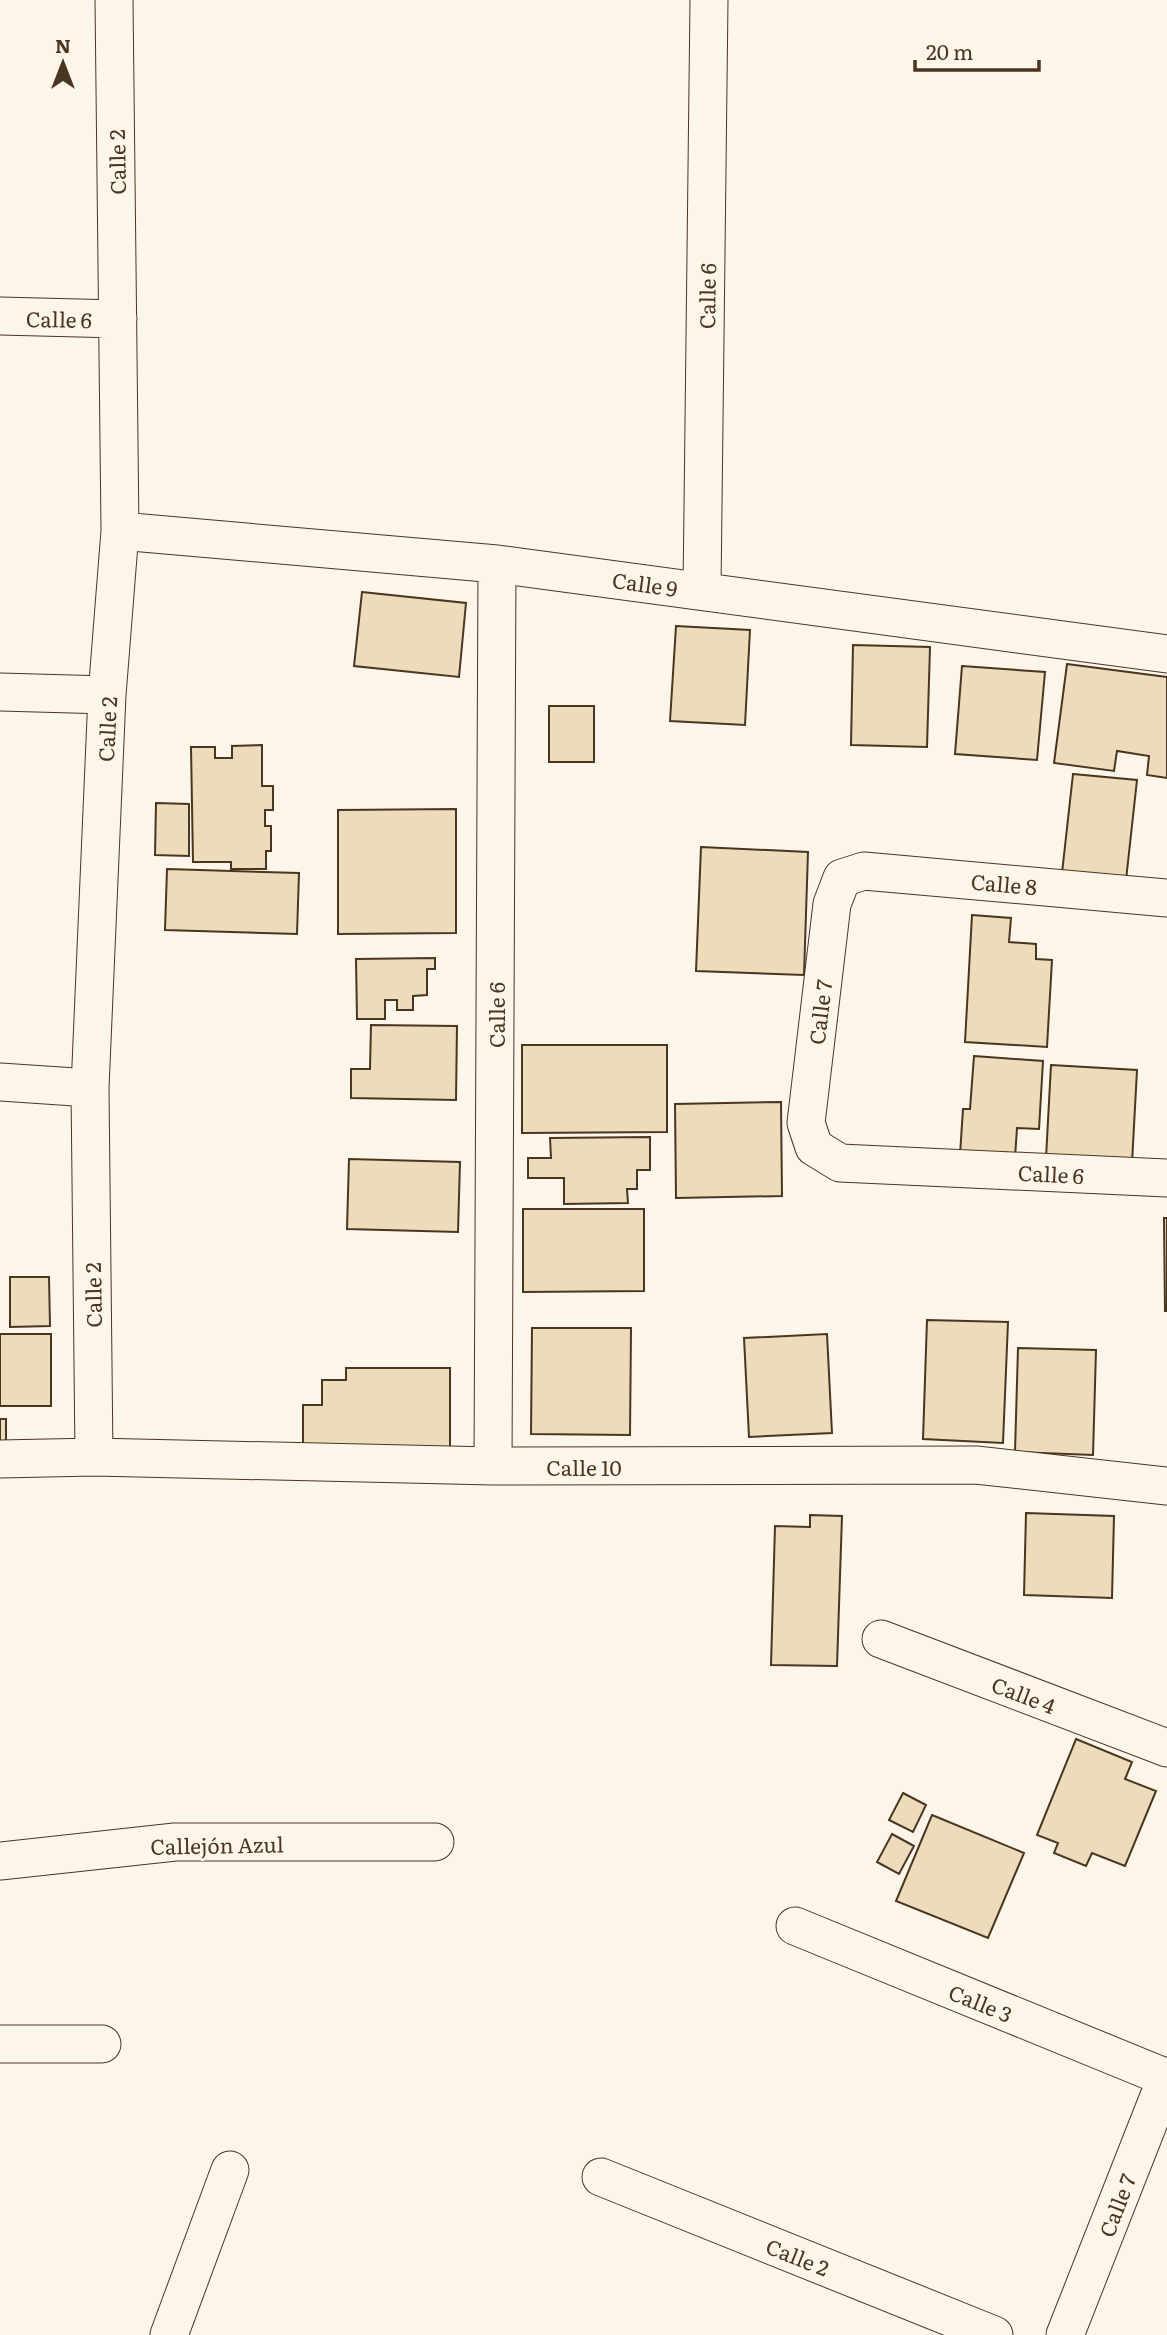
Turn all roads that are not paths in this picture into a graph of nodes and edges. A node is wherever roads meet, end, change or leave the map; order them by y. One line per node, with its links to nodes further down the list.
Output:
1 (114, 0): 4 (street, Calle 2)
2 (709, 0): 7 (street, Calle 6)
3 (0, 316): 4 (street, Calle 6)
4 (118, 319): 5 (street, Calle 2)
5 (120, 531): 6 (street, Calle 9); 10 (street, Calle 2)
6 (497, 564): 7 (street, Calle 9); 19 (street, Calle 6)
7 (702, 591): 8 (street, Calle 9)
8 (1167, 654)
9 (0, 692): 10 (street)
10 (107, 695): 14 (street, Calle 2)
11 (842, 878): 12 (street, Calle 8); 15 (street, Calle 7)
12 (1167, 898)
13 (0, 1082): 14 (street)
14 (90, 1088): 17 (street, Calle 2)
15 (814, 1147): 16 (street, Calle 6)
16 (1167, 1178)
17 (94, 1457): 18 (street, Calle 10); 19 (street, Calle 10)
18 (0, 1459)
19 (493, 1466): 20 (street, Calle 10)
20 (1167, 1486)
21 (881, 1639): 22 (street, Calle 4)
22 (1167, 1748)
23 (435, 1842): 24 (street, Callejón Azul)
24 (0, 1861)
25 (795, 1926): 28 (street, Calle 3)
26 (0, 2044): 27 (street)
27 (102, 2044)
28 (1167, 2077): 33 (street, Calle 7)
29 (230, 2170): 31 (street)
30 (601, 2177): 32 (street, Calle 2)
31 (169, 2335)
32 (994, 2335)
33 (1065, 2335)

